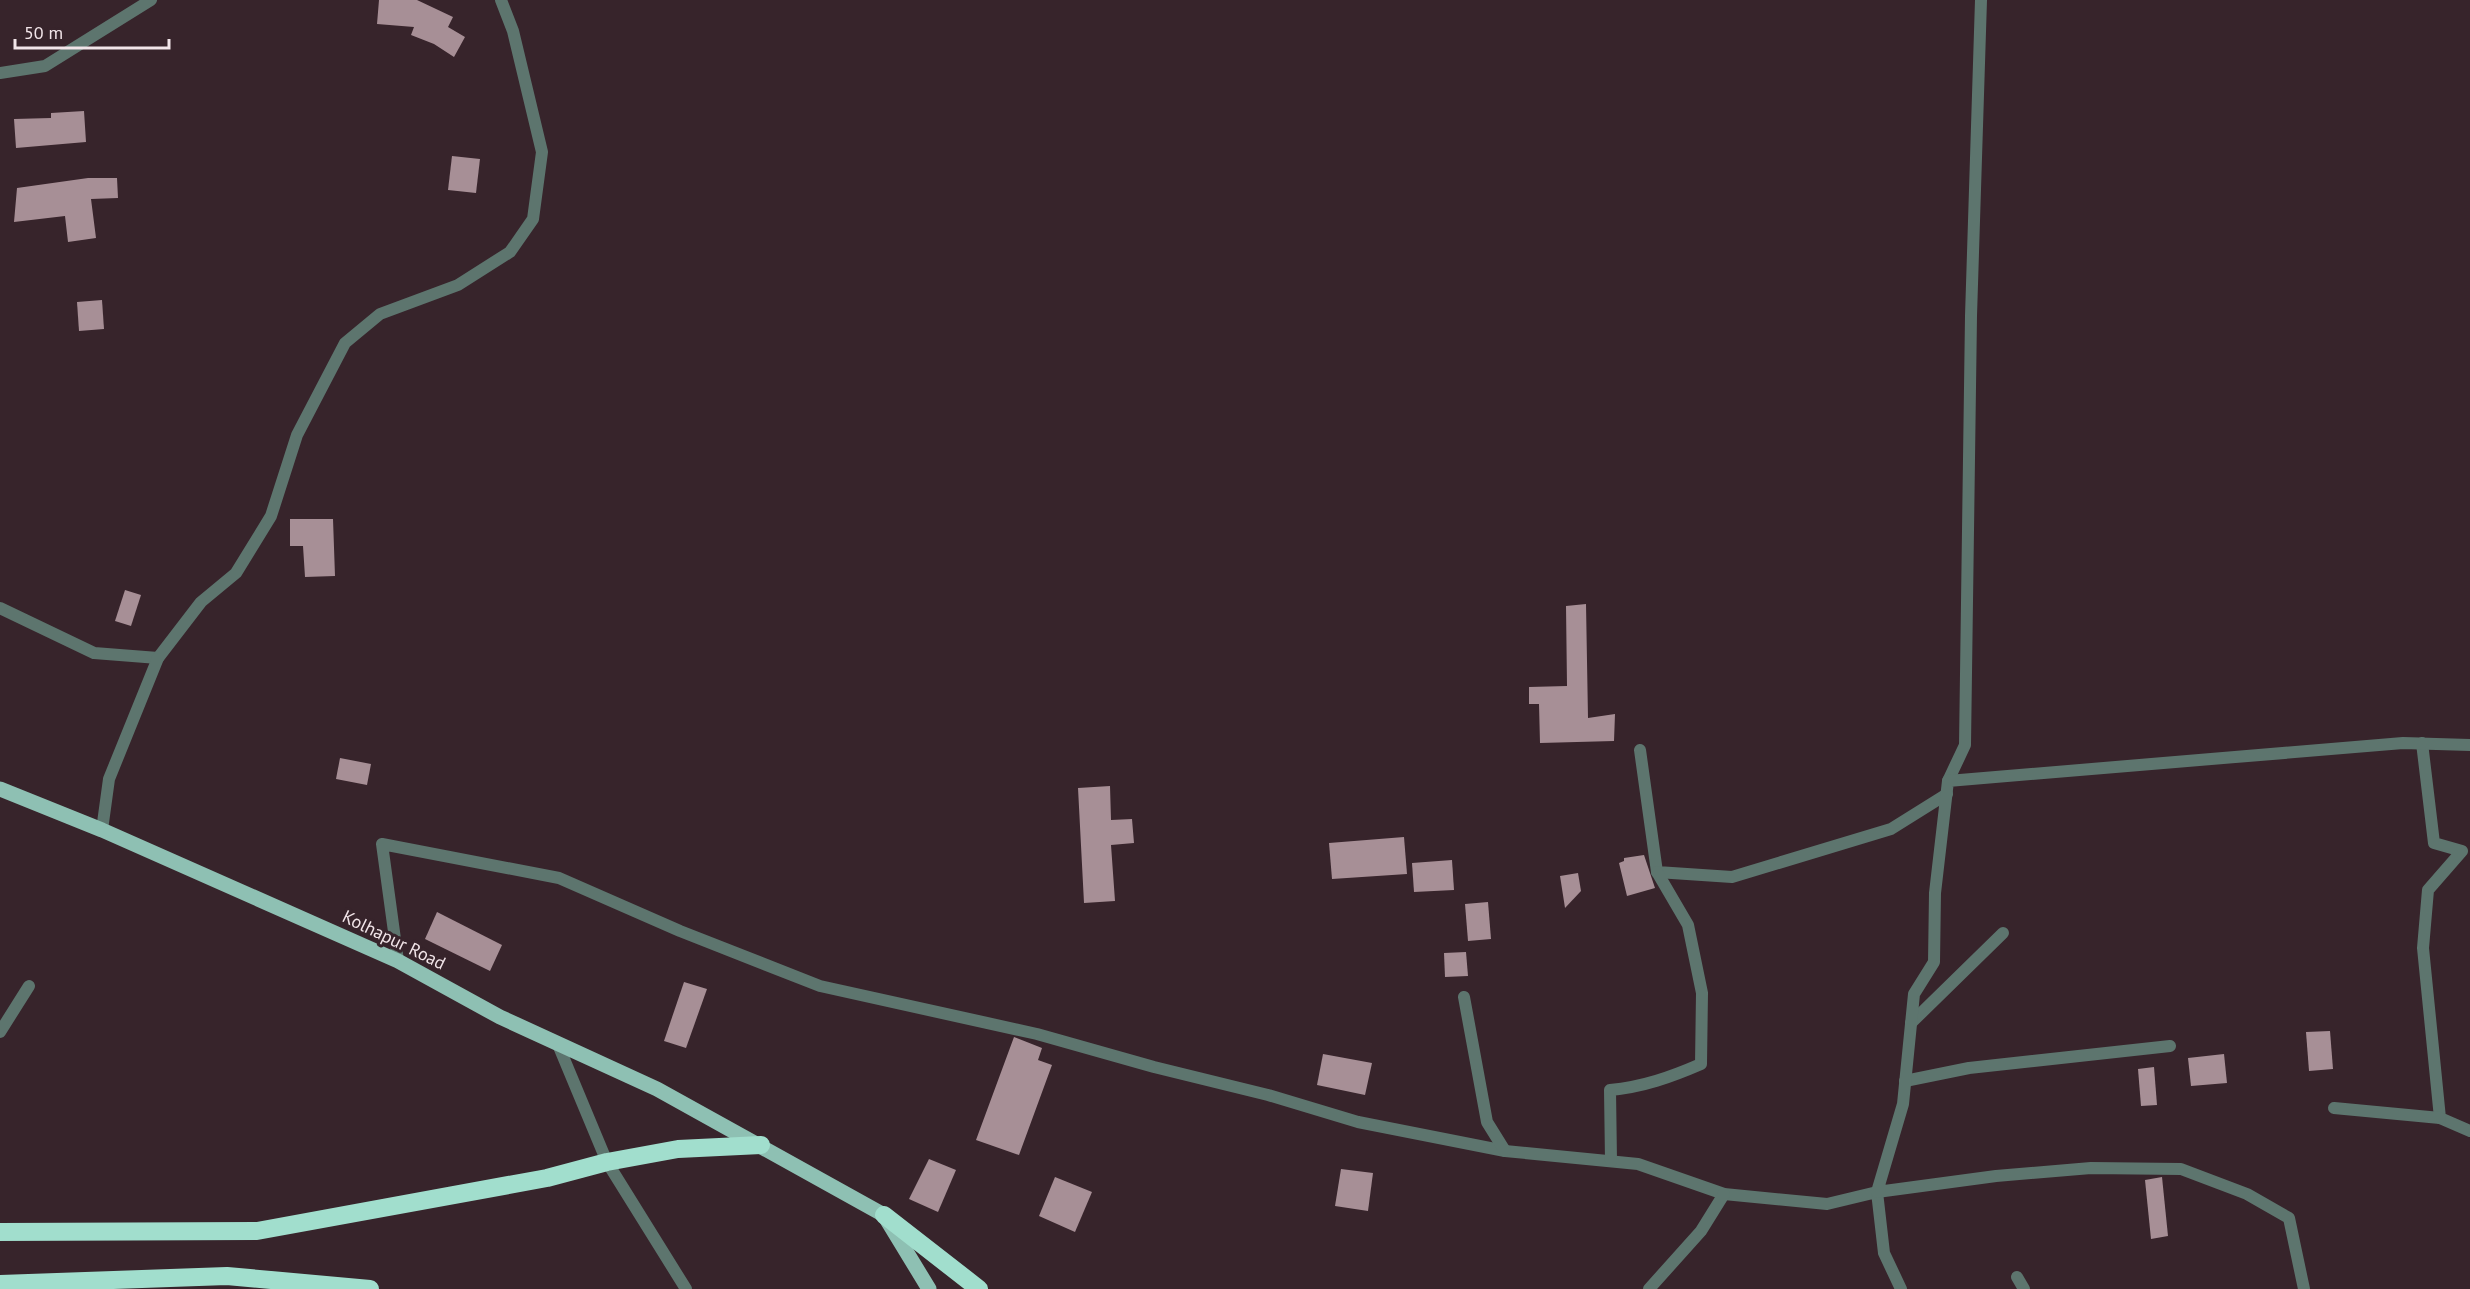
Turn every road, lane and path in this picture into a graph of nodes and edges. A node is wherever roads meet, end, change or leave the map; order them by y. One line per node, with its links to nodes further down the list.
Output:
1 (151, 0): 4 (street)
2 (501, 0): 6 (street)
3 (1981, 0): 10 (street)
4 (0, 73)
5 (0, 608): 6 (street)
6 (158, 658): 13 (street)
7 (2422, 743): 8 (street); 10 (street); 25 (street)
8 (2470, 745)
9 (1641, 750): 14 (street)
10 (1948, 781): 12 (street)
11 (0, 789): 13 (main road, Kolhapur Road)
12 (1947, 794): 14 (street); 19 (street)
13 (102, 830): 16 (main road, Kolhapur Road)
14 (1657, 872): 29 (street)
15 (2003, 933): 19 (street)
16 (398, 961): 21 (main road, Kolhapur Road); 28 (street)
17 (29, 986): 20 (street)
18 (1464, 997): 28 (street)
19 (1911, 1023): 23 (street)
20 (0, 1032)
21 (557, 1042): 27 (main road, Kolhapur Road); 30 (street)
22 (2170, 1046): 23 (street)
23 (1905, 1081): 31 (street)
24 (2334, 1108): 25 (street)
25 (2440, 1118): 26 (street)
26 (2470, 1131)
27 (761, 1145): 30 (highway); 33 (main road, Kolhapur Road)
28 (1505, 1151): 29 (street)
29 (1611, 1161): 32 (street)
30 (607, 1162): 34 (highway); 38 (street)
31 (1877, 1192): 32 (street); 42 (street); 44 (street)
32 (1724, 1194): 41 (street)
33 (884, 1215): 39 (main road); 40 (highway)
34 (0, 1232)
35 (2017, 1277): 43 (street)
36 (0, 1284): 37 (highway)
37 (370, 1289)
38 (686, 1289)
39 (929, 1289)
40 (979, 1289)
41 (1650, 1289)
42 (1901, 1289)
43 (2024, 1289)
44 (2304, 1289)

